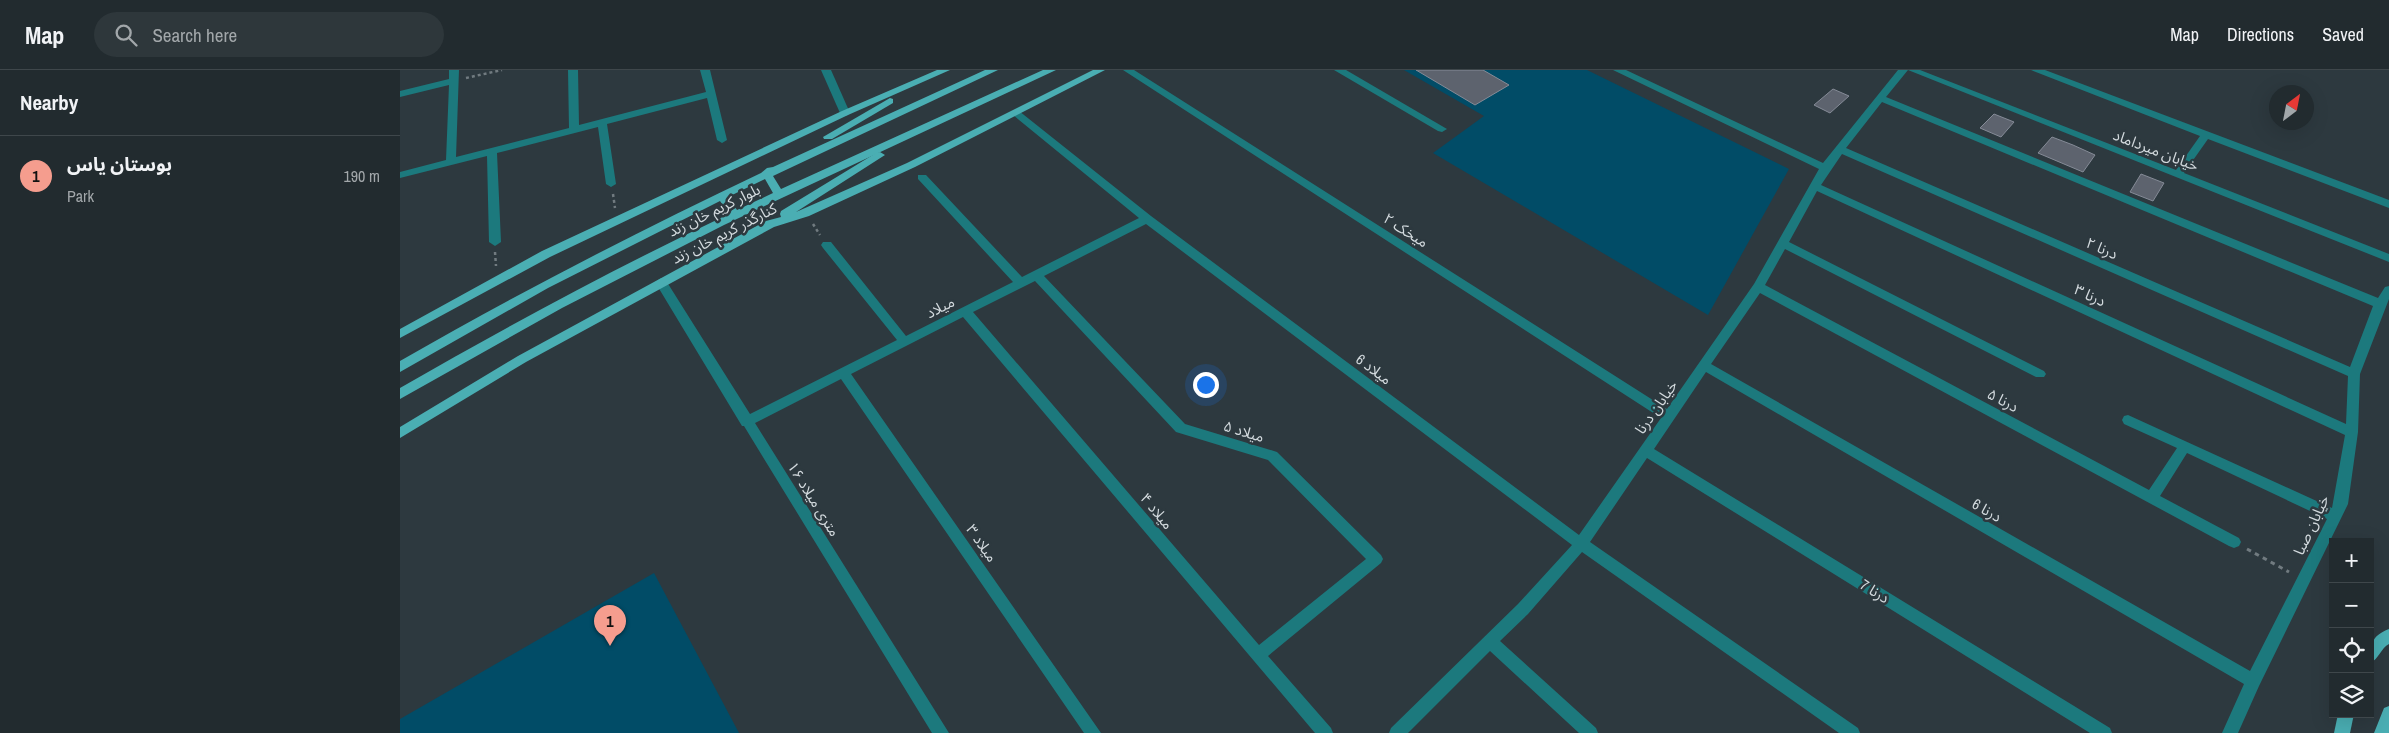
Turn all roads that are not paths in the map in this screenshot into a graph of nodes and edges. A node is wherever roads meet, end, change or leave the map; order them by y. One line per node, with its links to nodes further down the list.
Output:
1 (573, 70): 23 (street)
2 (705, 70): 16 (street)
3 (826, 70): 18 (street)
4 (993, 70): 30 (main road, بلوار کریم خان زند)
5 (1051, 70): 21 (main road, بلوار کریم خان زند)
6 (1100, 70): 19 (main road, کنارگذر کریم خان زند)
7 (1128, 70): 61 (street, میخک ۲)
8 (1339, 70): 22 (street)
9 (1618, 70): 29 (street)
10 (1904, 70): 17 (street, خیابان درنا)
11 (1912, 70): 31 (street, خیابان میرداماد)
12 (2036, 70): 24 (street)
13 (941, 72): 18 (main road); 30 (main road)
14 (454, 75): 15 (street); 28 (street)
15 (400, 94)
16 (710, 94): 20 (street); 25 (street)
17 (1880, 98): 26 (street, خیابان درنا); 51 (street)
18 (846, 112): 53 (main road)
19 (1016, 113): 40 (street, میلاد 6); 41 (main road, کنارگذر کریم خان زند)
20 (602, 123): 23 (street); 34 (street)
21 (929, 124): 37 (main road, بلوار کریم خان زند); 41 (main road)
22 (1442, 129)
23 (574, 130): 27 (street)
24 (2206, 135): 31 (street); 38 (street)
25 (722, 140)
26 (1839, 150): 29 (street, خیابان درنا); 59 (street, درنا ۲)
27 (492, 152): 28 (street); 42 (street)
28 (451, 162): 32 (street)
29 (1825, 168): 35 (street, خیابان درنا)
30 (766, 173): 36 (main road, بلوار کریم خان زند); 37 (main road)
31 (2178, 175): 45 (street, خیابان میرداماد)
32 (400, 176)
33 (922, 177): 48 (street)
34 (611, 184)
35 (1816, 186): 43 (street, خیابان درنا); 64 (street, درنا ۳)
36 (721, 195): 39 (main road); 56 (main road, بلوار کریم خان زند)
37 (780, 195): 39 (main road, بلوار کریم خان زند)
38 (2389, 204)
39 (736, 216): 60 (main road, بلوار کریم خان زند)
40 (1147, 219): 46 (street, میلاد); 71 (street, میلاد 6)
41 (770, 224): 47 (main road, کنارگذر کریم خان زند)
42 (494, 242)
43 (1782, 243): 49 (street, خیابان درنا); 58 (street)
44 (827, 245): 54 (street)
45 (2389, 258)
46 (1036, 275): 48 (street, میلاد); 75 (street, میلاد ۵)
47 (661, 282): 63 (street, ۱۶ متری میلاد); 65 (main road, کنارگذر کریم خان زند)
48 (1020, 282): 52 (street, میلاد)
49 (1758, 287): 55 (street, خیابان درنا); 68 (street, درنا ۵)
50 (2389, 290): 51 (street, خیابان صبا)
51 (2380, 304): 59 (street, خیابان صبا)
52 (965, 311): 54 (street, میلاد); 75 (street, میلاد ۴)
53 (400, 334)
54 (904, 341): 57 (street, میلاد)
55 (1705, 366): 61 (street, خیابان درنا); 76 (street, درنا 6)
56 (400, 367)
57 (843, 372): 63 (street, میلاد); 79 (street, میلاد ۳)
58 (2040, 374)
59 (2354, 374): 64 (street, خیابان صبا)
60 (400, 394)
61 (1668, 416): 67 (street, خیابان درنا)
62 (2128, 420): 66 (street)
63 (746, 422): 78 (street, ۱۶ متری میلاد)
64 (2352, 432): 69 (street, خیابان صبا)
65 (400, 433)
66 (2185, 446): 68 (street); 69 (street)
67 (1645, 450): 71 (street, خیابان درنا); 84 (street, درنا 7)
68 (2151, 498): 70 (street, درنا ۵)
69 (2335, 516): 76 (street, خیابان صبا)
70 (2234, 542)
71 (1581, 544): 73 (street, خیابان درنا); 83 (street, میلاد 6)
72 (2389, 636): 74 (main road)
73 (1490, 641): 81 (street, خیابان درنا); 82 (street)
74 (2374, 650)
75 (1258, 655): 80 (street, میلاد ۴)
76 (2253, 681): 85 (street, خیابان صبا)
77 (2389, 712): 86 (main road)
78 (941, 733)
79 (1093, 733)
80 (1324, 733)
81 (1397, 733)
82 (1590, 733)
83 (1852, 733)
84 (2104, 733)
85 (2230, 733)
86 (2382, 733)

